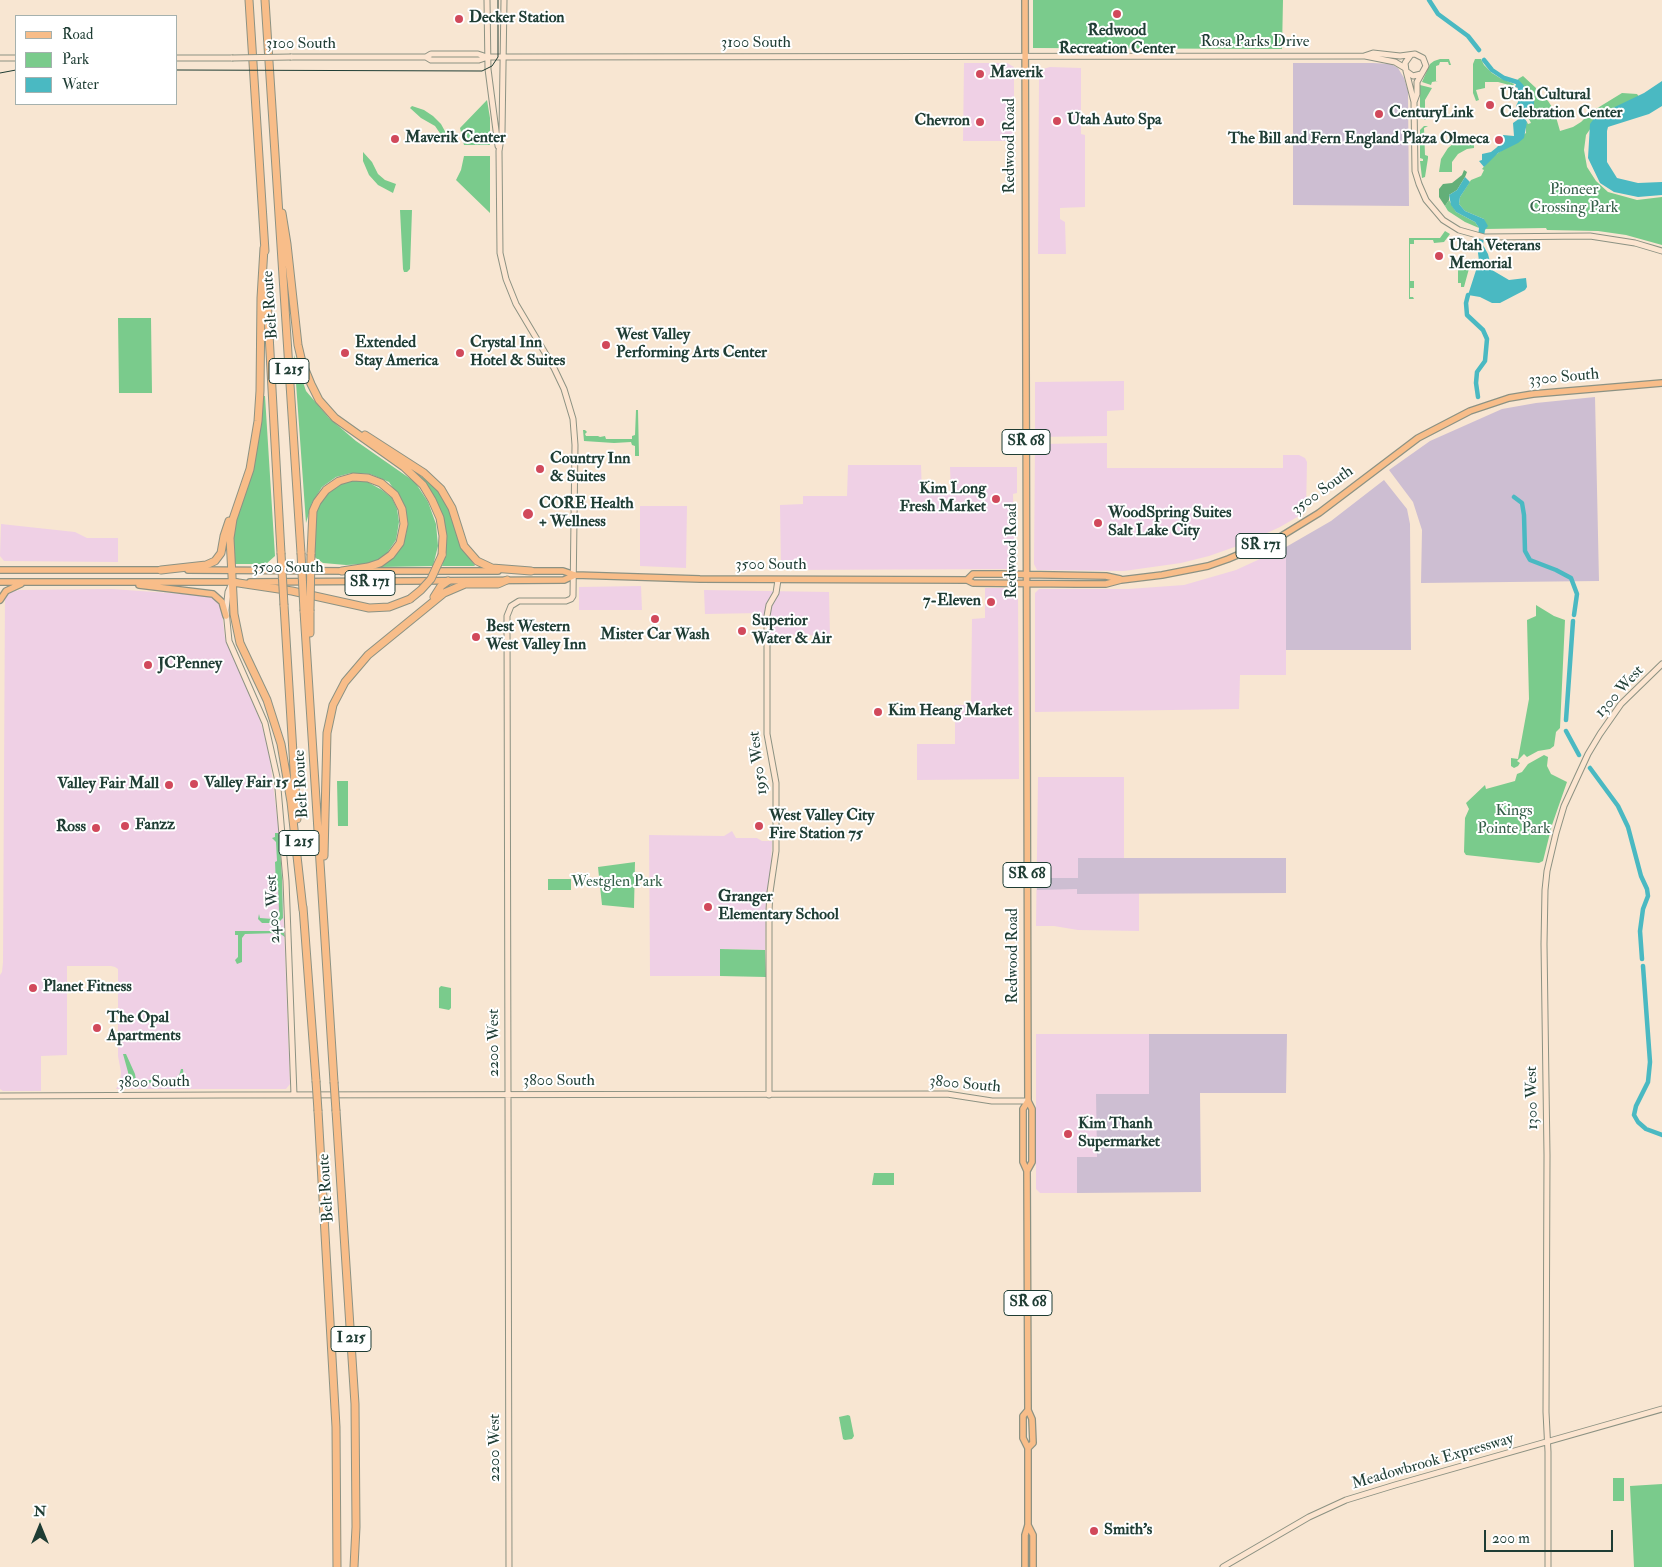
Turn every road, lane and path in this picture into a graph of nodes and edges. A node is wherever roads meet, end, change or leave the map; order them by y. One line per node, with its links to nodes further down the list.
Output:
1 (249, 0): 19 (highway, Belt Route / I 215)
2 (265, 0): 18 (highway, Belt Route / I 215)
3 (487, 0): 8 (street)
4 (504, 0): 9 (street)
5 (1025, 0): 10 (main road, Redwood Road / SR 68)
6 (1412, 55): 7 (street, Rosa Parks Drive); 14 (street); 15 (street)
7 (1364, 56): 10 (street, Rosa Parks Drive); 14 (street, Rosa Parks Drive)
8 (488, 57): 9 (street, 3100 South); 13 (street, 3100 South, bridge); 17 (street)
9 (502, 57): 10 (street, 3100 South); 17 (street)
10 (1025, 57): 31 (main road, Redwood Road / SR 68)
11 (0, 58): 12 (street)
12 (15, 58)
13 (178, 58)
14 (1405, 70): 15 (street); 16 (street)
15 (1421, 74): 16 (street)
16 (1414, 102): 20 (street)
17 (499, 151): 30 (street)
18 (277, 189): 21 (highway); 44 (highway, Belt Route / I 215, bridge)
19 (264, 248): 24 (highway); 48 (highway, Belt Route / I 215, bridge)
20 (1662, 251)
21 (304, 367): 29 (highway); 38 (highway, bridge)
22 (1662, 383): 23 (main road, 3300 South / SR 171)
23 (1470, 411): 35 (main road, 3500 South / SR 171)
24 (235, 512): 26 (highway); 27 (highway)
25 (0, 570): 26 (main road, 3500 South / SR 171)
26 (160, 570): 27 (main road, 3500 South / SR 171)
27 (231, 570): 28 (main road, 3500 South / SR 171); 38 (highway)
28 (342, 571): 29 (main road, 3500 South / SR 171); 44 (highway, bridge)
29 (531, 571): 30 (main road, 3500 South / SR 171)
30 (575, 575): 32 (main road, 3500 South / SR 171); 33 (main road, 3500 South / SR 171); 50 (street, 2200 West)
31 (1026, 575): 34 (main road, 3500 South / SR 171); 35 (main road, 3500 South / SR 171); 41 (main road, Redwood Road / SR 68)
32 (507, 580): 36 (main road, 3500 South / SR 171); 43 (highway)
33 (778, 580): 34 (main road, 3500 South / SR 171); 51 (street, 1950 West)
34 (967, 580): 41 (main road, 3500 South / SR 171)
35 (1121, 580): 41 (main road, 3500 South / SR 171)
36 (448, 581): 38 (main road, 3500 South / SR 171); 43 (highway)
37 (0, 582): 39 (main road, 3500 South / SR 171)
38 (232, 582): 40 (main road, 3500 South / SR 171); 45 (street, 2400 West); 48 (highway)
39 (32, 583): 40 (main road, 3500 South / SR 171); 42 (main road)
40 (132, 583): 45 (main road)
41 (1026, 584): 53 (main road, Redwood Road / SR 68)
42 (0, 600)
43 (428, 605): 47 (highway)
44 (307, 611): 47 (highway, Belt Route / I 215)
45 (226, 616): 49 (street, 2400 West)
46 (1662, 664): 56 (street, 1300 West)
47 (322, 899): 59 (highway, Belt Route / I 215, bridge)
48 (303, 910): 58 (highway, Belt Route / I 215, bridge)
49 (294, 1094): 50 (street, 3800 South); 52 (street, 3800 South)
50 (507, 1094): 51 (street, 3800 South); 60 (street, 2200 West)
51 (769, 1095): 53 (street, 3800 South)
52 (0, 1096)
53 (1028, 1101): 54 (main road, Redwood Road / SR 68); 54 (main road, Redwood Road / SR 68)
54 (1027, 1171): 57 (main road, Redwood Road / SR 68)
55 (1662, 1409): 56 (street, Meadowbrook Expressway)
56 (1547, 1442): 63 (street, Meadowbrook Expressway); 64 (street, 1300 West)
57 (1028, 1525): 61 (main road, Redwood Road / SR 68); 62 (main road, Redwood Road / SR 68)
58 (337, 1567)
59 (354, 1567)
60 (509, 1567)
61 (1025, 1567)
62 (1033, 1567)
63 (1223, 1567)
64 (1548, 1567)

